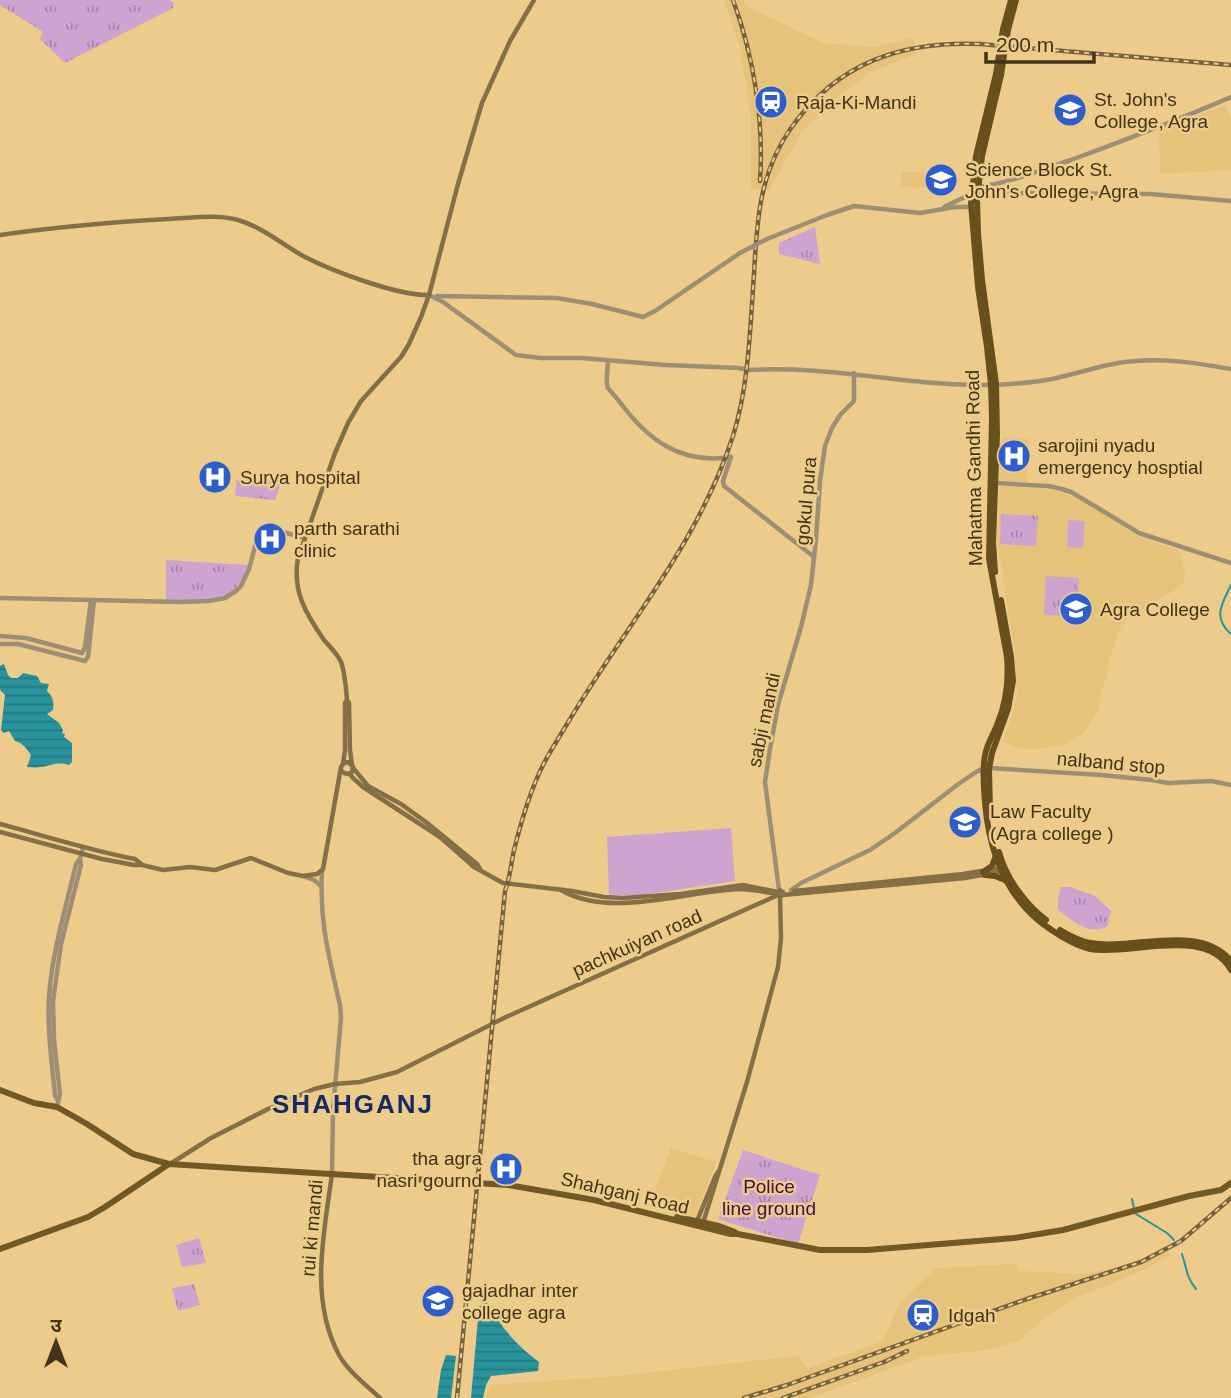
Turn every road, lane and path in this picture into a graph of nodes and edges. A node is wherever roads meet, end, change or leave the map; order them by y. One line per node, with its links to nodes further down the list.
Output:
1 (534, 0): 13 (main road)
2 (1011, 0): 4 (highway, Mahatma Gandhi Road)
3 (1016, 0): 4 (highway, Mahatma Gandhi Road)
4 (1006, 30): 7 (highway, Mahatma Gandhi Road, bridge)
5 (1231, 97): 6 (street)
6 (992, 185): 7 (street); 8 (street)
7 (975, 192): 8 (street); 10 (highway, Mahatma Gandhi Road); 11 (street)
8 (994, 193): 9 (street)
9 (1231, 201)
10 (974, 206): 11 (street); 17 (highway, Mahatma Gandhi Road)
11 (940, 209): 13 (street, bridge)
12 (0, 235): 13 (main road)
13 (431, 296): 14 (street); 19 (main road)
14 (608, 360): 16 (street); 20 (street)
15 (1231, 369): 17 (street)
16 (854, 373): 17 (street); 20 (street, gokul pura)
17 (993, 385): 18 (highway, Mahatma Gandhi Road); 27 (highway, Mahatma Gandhi Road)
18 (996, 483): 21 (street); 27 (highway, Mahatma Gandhi Road)
19 (305, 538): 23 (street); 26 (main road)
20 (814, 558): 42 (street, sabji mandi)
21 (1231, 563)
22 (0, 598): 23 (street)
23 (92, 600): 24 (street); 25 (street)
24 (0, 636)
25 (0, 644)
26 (347, 700): 28 (main road); 30 (main road)
27 (997, 735): 29 (highway, Mahatma Gandhi Road)
28 (343, 764): 30 (main road); 30 (main road)
29 (986, 768): 31 (street, nalband stop); 35 (highway, Mahatma Gandhi Road); 36 (highway, Mahatma Gandhi Road); 43 (street)
30 (349, 770): 37 (main road); 42 (main road)
31 (1231, 785)
32 (0, 824): 34 (main road)
33 (0, 832): 34 (main road)
34 (81, 853): 39 (main road); 48 (street)
35 (996, 857): 36 (highway, Mahatma Gandhi Road); 38 (highway)
36 (1004, 869): 38 (main road); 40 (highway, Mahatma Gandhi Road); 44 (highway, Mahatma Gandhi Road)
37 (322, 871): 39 (main road); 41 (street, rui ki mandi)
38 (984, 873): 40 (highway); 43 (main road)
39 (303, 876): 41 (street)
40 (1006, 881): 45 (highway, Mahatma Gandhi Road)
41 (321, 886): 46 (street, rui ki mandi)
42 (780, 893): 43 (main road); 46 (main road, pachkuiyan road); 52 (main road)
43 (791, 893)
44 (1231, 961)
45 (1231, 970)
46 (335, 1084): 49 (main road, pachkuiyan road); 50 (street, rui ki mandi)
47 (0, 1090): 48 (main road, Shahganj Road)
48 (57, 1104): 49 (main road, Shahganj Road)
49 (169, 1164): 50 (main road, Shahganj Road); 53 (main road)
50 (332, 1174): 52 (main road, Shahganj Road); 54 (main road, rui ki mandi)
51 (1231, 1183): 52 (main road, Shahganj Road)
52 (699, 1224)
53 (0, 1249)
54 (380, 1398)

